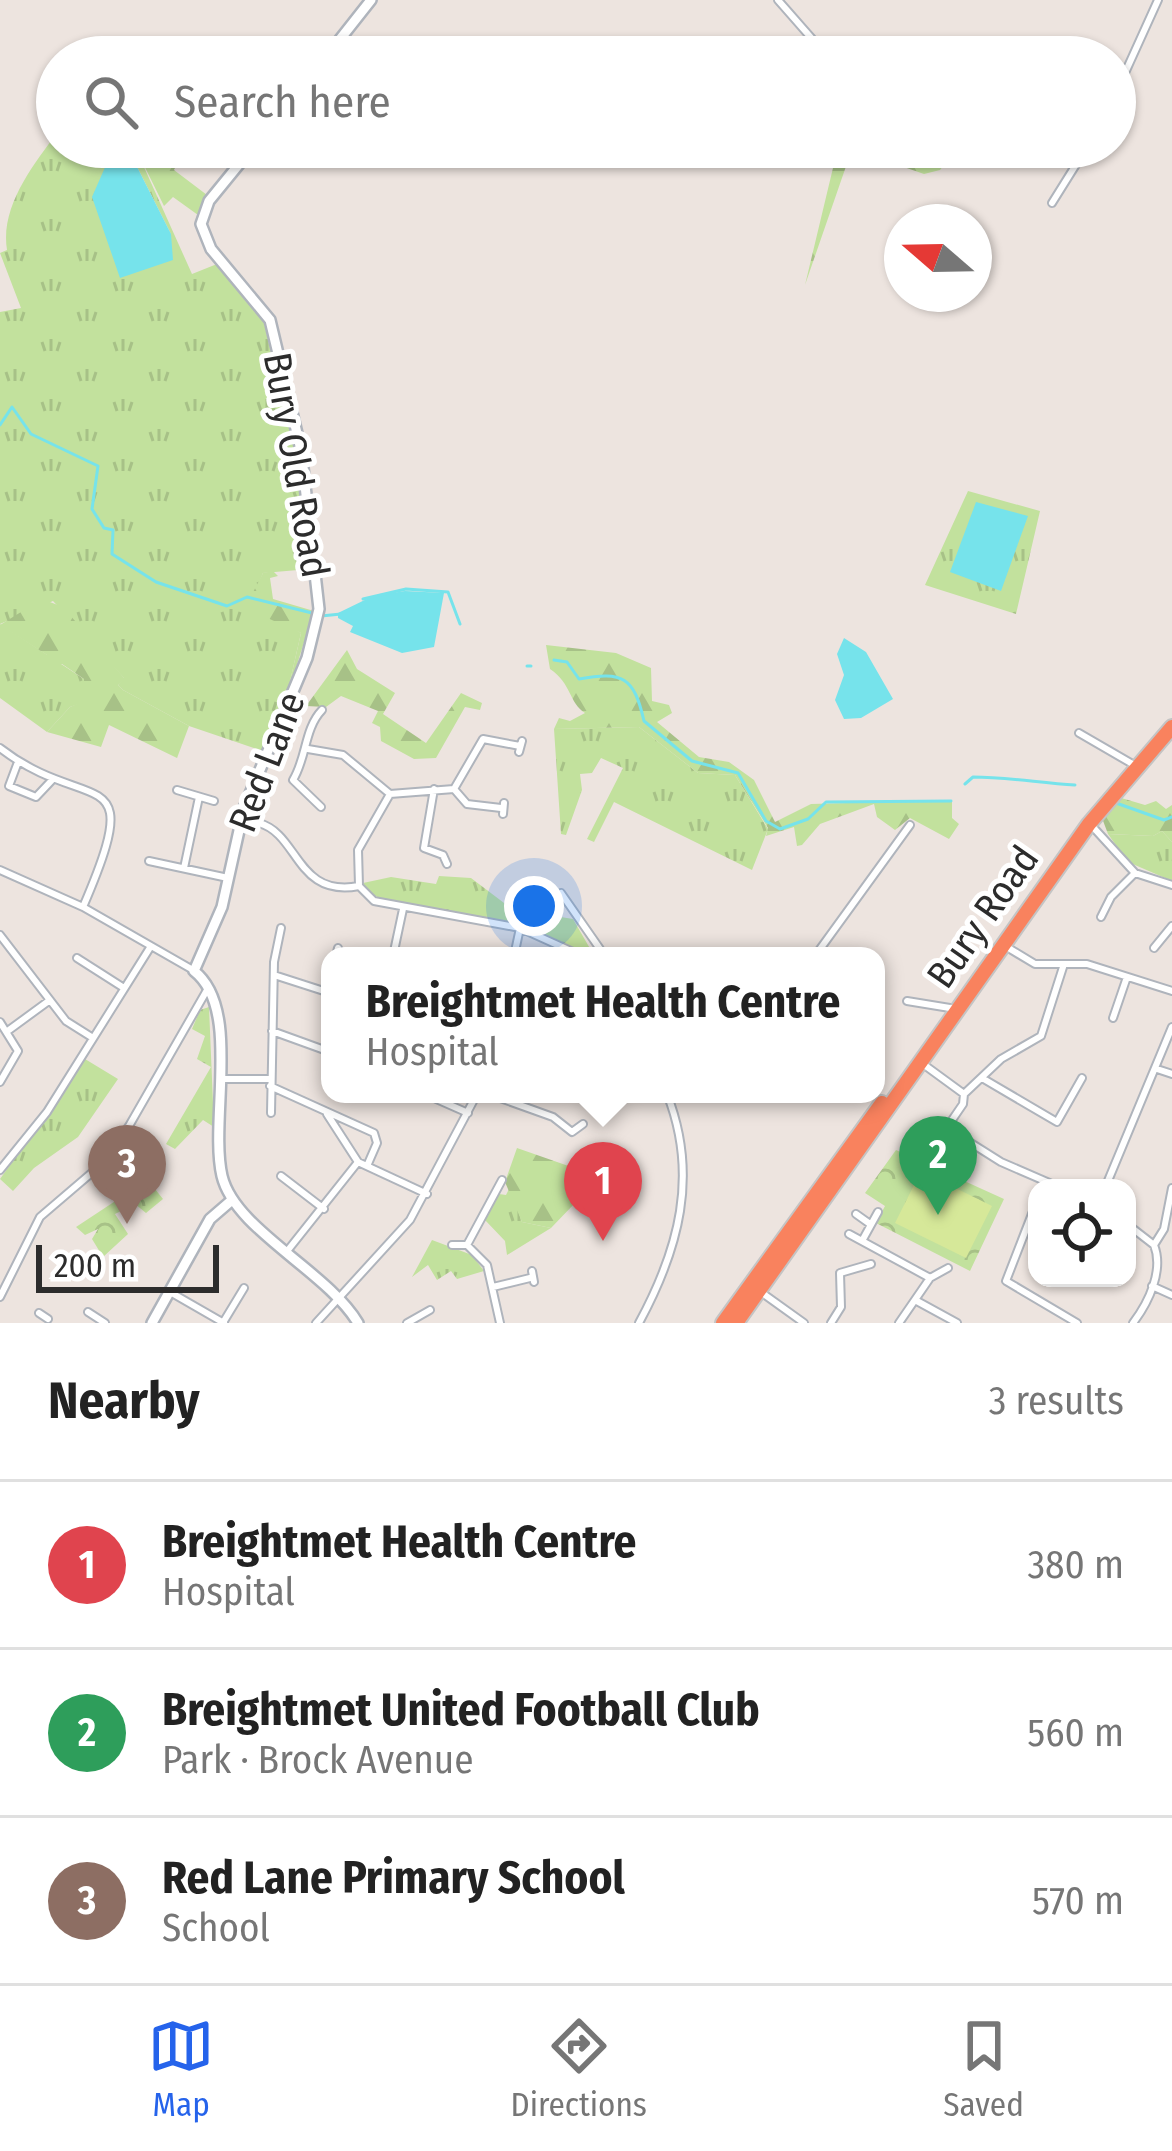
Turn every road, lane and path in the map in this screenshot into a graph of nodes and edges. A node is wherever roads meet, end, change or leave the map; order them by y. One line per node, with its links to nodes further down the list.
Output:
1 (370, 0): 4 (street)
2 (778, 0): 5 (street)
3 (1157, 0): 6 (street)
4 (342, 36)
5 (810, 36)
6 (1136, 48)
7 (236, 168): 10 (street, Bury Old Road)
8 (1074, 168): 9 (street)
9 (1052, 203)
10 (319, 622): 36 (street, Red Lane)
11 (322, 710): 16 (street)
12 (1172, 727): 18 (highway, Bury Road)
13 (1079, 733): 18 (street)
14 (520, 746): 21 (street)
15 (0, 748): 17 (street)
16 (308, 749): 23 (street); 26 (street)
17 (18, 762): 19 (street); 19 (street)
18 (1136, 766): 29 (highway, Bury Road)
19 (53, 778): 40 (street)
20 (434, 789): 21 (street); 23 (street); 32 (street)
21 (454, 789): 27 (street)
22 (177, 790): 24 (street)
23 (390, 794): 37 (street)
24 (200, 797): 25 (street); 33 (street)
25 (214, 801)
26 (322, 808)
27 (503, 808)
28 (259, 823): 37 (street)
29 (1089, 824): 35 (street); 47 (highway, Bury Road)
30 (910, 825): 54 (street)
31 (149, 861): 33 (street)
32 (449, 865)
33 (184, 868): 36 (street)
34 (1, 873): 40 (street)
35 (1135, 873): 38 (street); 42 (street)
36 (231, 878): 57 (street, Red Lane)
37 (359, 886): 41 (street)
38 (1172, 886)
39 (561, 893): 53 (street)
40 (83, 907): 49 (street)
41 (404, 908): 45 (street); 50 (street)
42 (1104, 914)
43 (1172, 926): 48 (street)
44 (281, 928): 58 (street)
45 (520, 928): 51 (street); 52 (street)
46 (0, 935): 64 (street)
47 (1004, 945): 56 (street); 66 (highway, Bury Road)
48 (1158, 945)
49 (151, 946): 57 (street); 61 (street)
50 (394, 947)
51 (516, 947)
52 (562, 947)
53 (599, 947)
54 (822, 947)
55 (77, 958): 61 (street)
56 (1064, 964): 59 (street); 77 (street)
57 (194, 971): 60 (street)
58 (274, 975): 62 (street); 71 (street)
59 (1127, 977): 63 (street); 67 (street)
60 (209, 986): 79 (street); 122 (street)
61 (125, 988): 72 (street)
62 (321, 990)
63 (1172, 991)
64 (50, 1000): 70 (street); 72 (street)
65 (907, 1001): 66 (street)
66 (958, 1010): 74 (highway, Bury Road)
67 (1113, 1018)
68 (0, 1022): 70 (street)
69 (1172, 1027): 75 (street)
70 (8, 1031): 80 (street)
71 (272, 1031): 73 (street); 81 (street)
72 (93, 1038): 96 (street)
73 (321, 1049)
74 (917, 1066): 82 (street); 83 (highway, Bury Road)
75 (1157, 1069): 76 (street); 99 (street)
76 (1172, 1074)
77 (982, 1078): 78 (street); 82 (street)
78 (1082, 1078)
79 (219, 1079): 81 (street); 103 (street)
80 (0, 1082)
81 (270, 1082): 89 (street); 90 (street)
82 (964, 1094): 93 (street)
83 (885, 1102)
84 (445, 1103): 91 (street)
85 (473, 1103): 91 (street)
86 (514, 1103): 92 (street)
87 (670, 1103): 141 (street)
88 (884, 1103): 126 (highway, Bury Road)
89 (274, 1109)
90 (325, 1111): 95 (street); 95 (street)
91 (468, 1113): 102 (street)
92 (583, 1124)
93 (947, 1128): 94 (street); 98 (street)
94 (939, 1139)
95 (363, 1164): 102 (street); 104 (street)
96 (0, 1170)
97 (281, 1176): 104 (street)
98 (1033, 1179)
99 (1108, 1179)
100 (502, 1185): 116 (street)
101 (1172, 1188): 114 (street)
102 (427, 1194): 130 (street)
103 (232, 1200): 117 (street); 127 (street)
104 (325, 1209): 117 (street)
105 (878, 1212): 107 (street)
106 (856, 1214): 107 (street)
107 (870, 1224): 113 (street)
108 (1028, 1224): 110 (street)
109 (1136, 1231): 114 (street)
110 (1025, 1232): 112 (street); 148 (street)
111 (849, 1234): 113 (street)
112 (1028, 1234)
113 (862, 1240): 121 (street)
114 (1154, 1244): 123 (street)
115 (452, 1245): 116 (street)
116 (467, 1245): 124 (street)
117 (289, 1250): 130 (street)
118 (869, 1261): 145 (street)
119 (943, 1269): 121 (street)
120 (532, 1277): 124 (street)
121 (930, 1278): 131 (street)
122 (3, 1283): 129 (street)
123 (1152, 1286): 128 (street); 149 (street)
124 (493, 1287): 140 (street)
125 (244, 1288): 136 (street)
126 (755, 1288): 142 (highway, Bury Road); 143 (highway, Bury Road); 144 (street)
127 (170, 1292): 135 (street); 136 (street)
128 (1172, 1294)
129 (0, 1297)
130 (343, 1298): 137 (street); 138 (street)
131 (916, 1300): 146 (street); 147 (street)
132 (430, 1309): 139 (street)
133 (88, 1312): 134 (street)
134 (105, 1323)
135 (152, 1323)
136 (224, 1323)
137 (316, 1323)
138 (358, 1323)
139 (407, 1323)
140 (500, 1323)
141 (639, 1323)
142 (723, 1323)
143 (736, 1323)
144 (804, 1323)
145 (831, 1323)
146 (899, 1323)
147 (957, 1323)
148 (1077, 1323)
149 (1133, 1323)

